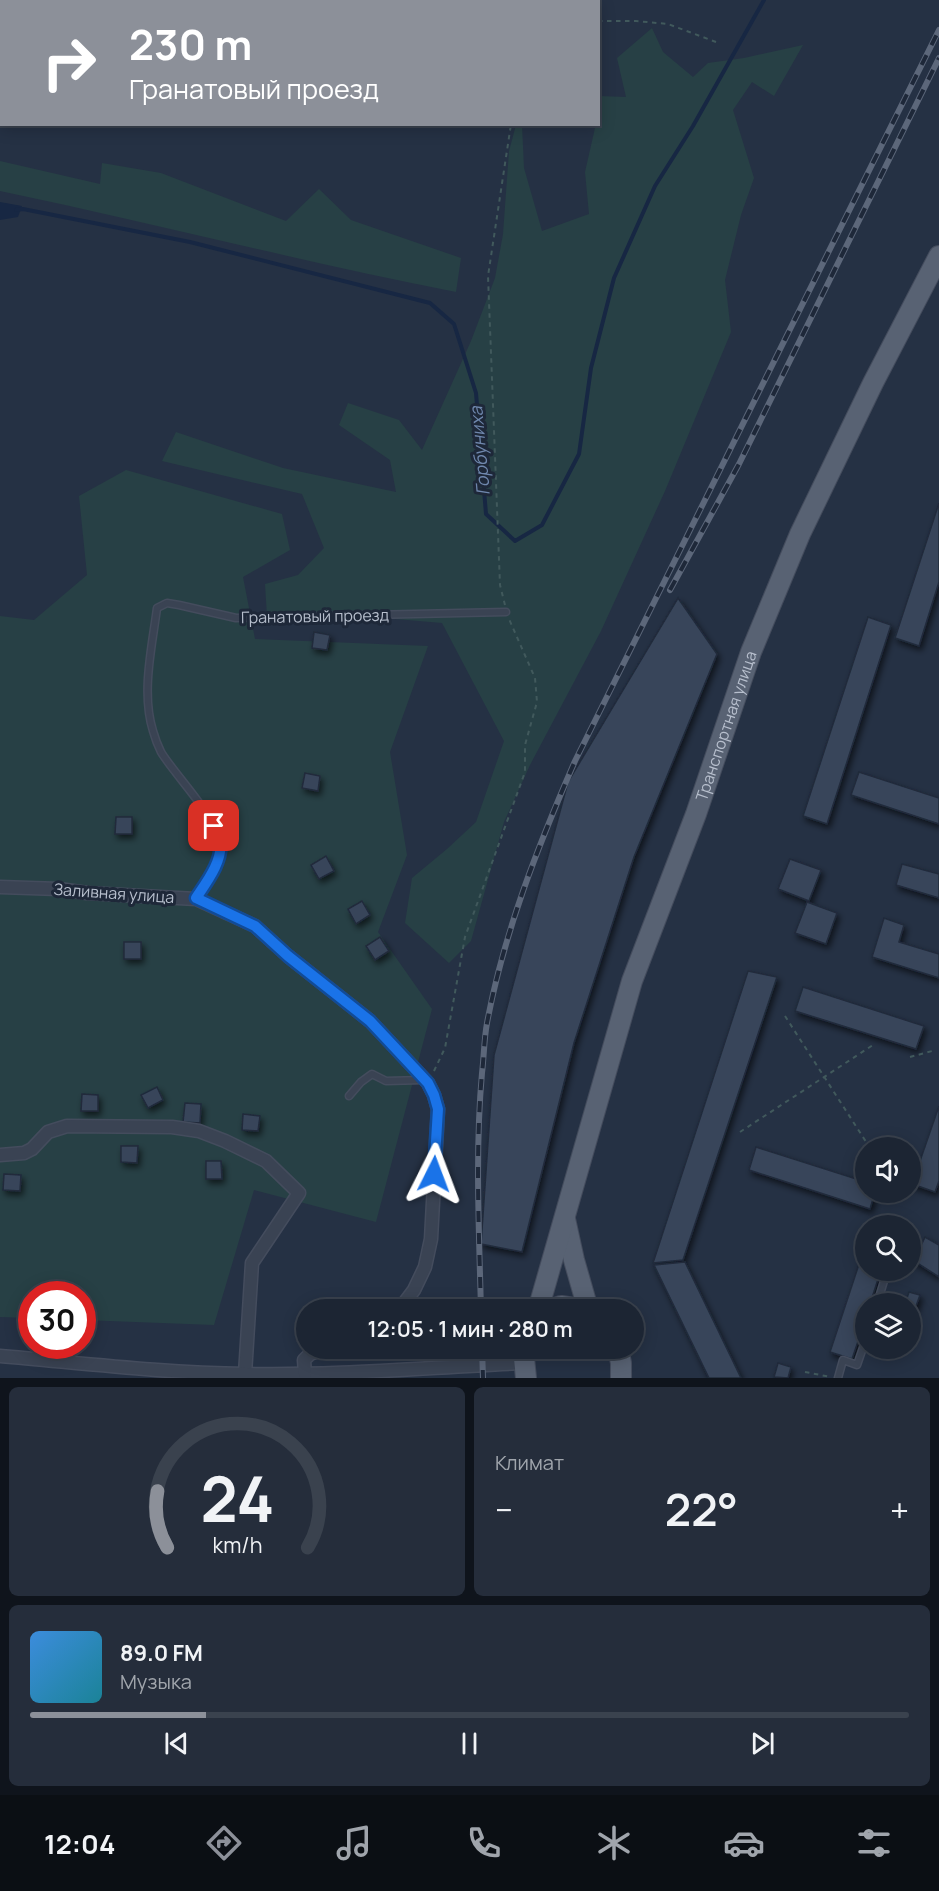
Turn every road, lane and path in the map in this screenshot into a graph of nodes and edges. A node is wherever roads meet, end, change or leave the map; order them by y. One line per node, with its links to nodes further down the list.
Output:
1 (600, 21): 2 (path)
2 (716, 42)
3 (939, 256): 17 (main road, Транспортная улица)
4 (506, 612): 6 (lane, Гранатовый проезд)
5 (0, 887): 6 (street, Заливная улица)
6 (196, 898): 12 (street, Заливная улица)
7 (785, 1016): 11 (path)
8 (873, 1045): 11 (path)
9 (936, 1050): 10 (path)
10 (910, 1058)
11 (824, 1077): 14 (path); 15 (path)
12 (426, 1081): 13 (lane); 20 (street, Заливная улица)
13 (349, 1095)
14 (740, 1132)
15 (863, 1137)
16 (0, 1155): 29 (street)
17 (564, 1216): 21 (main road, Транспортная улица); 22 (main road)
18 (884, 1281): 19 (lane)
19 (880, 1293)
20 (407, 1299)
21 (541, 1299)
22 (585, 1299)
23 (0, 1356): 29 (street)
24 (305, 1359): 30 (street)
25 (620, 1359): 31 (main road)
26 (859, 1359): 32 (lane)
27 (524, 1363): 30 (street)
28 (805, 1372): 32 (path)
29 (245, 1374): 30 (street)
30 (305, 1374)
31 (621, 1378)
32 (837, 1378)

